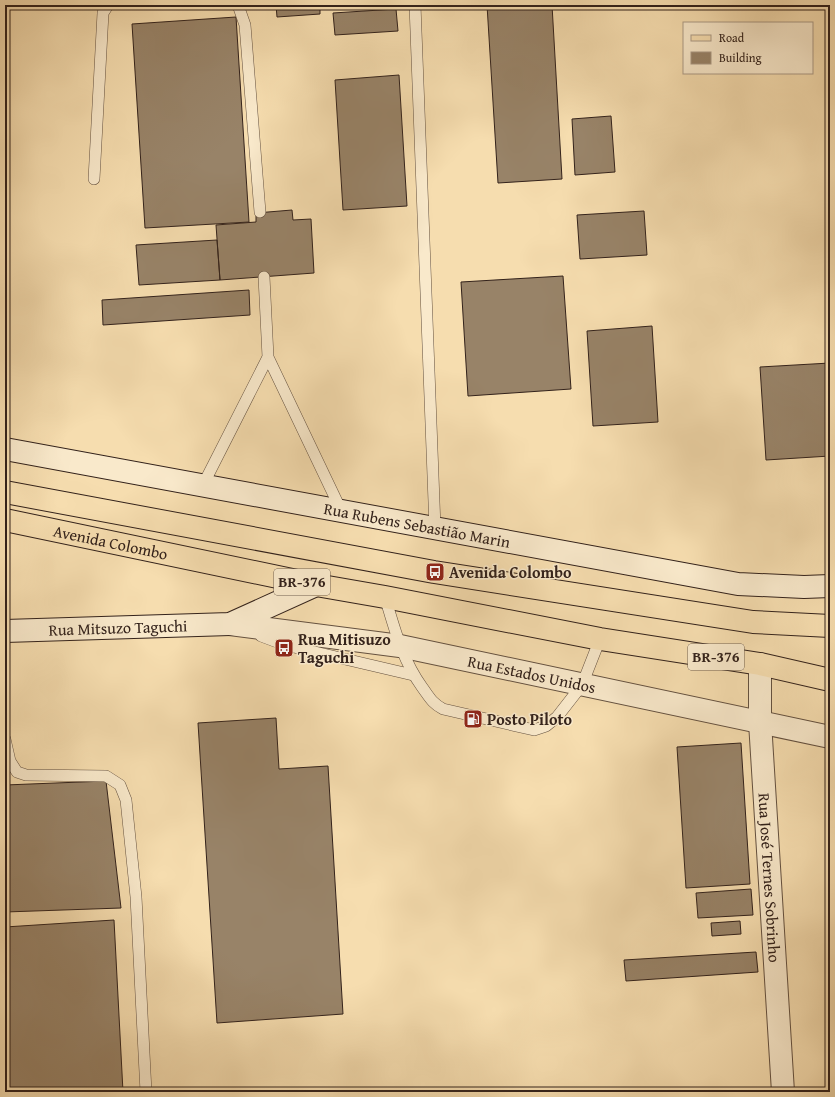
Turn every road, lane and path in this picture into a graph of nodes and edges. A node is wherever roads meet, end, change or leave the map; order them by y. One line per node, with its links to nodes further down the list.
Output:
1 (108, 5): 4 (lane)
2 (238, 5): 5 (lane)
3 (415, 5): 13 (lane)
4 (94, 179)
5 (260, 212)
6 (264, 277): 7 (lane)
7 (268, 358): 9 (lane); 11 (lane)
8 (5, 448): 9 (street, Rua Rubens Sebastião Marin)
9 (202, 485): 11 (street, Rua Rubens Sebastião Marin)
10 (5, 492): 18 (main road, Avenida Colombo / BR-376)
11 (341, 510): 13 (street, Rua Rubens Sebastião Marin)
12 (5, 520): 14 (main road, Avenida Colombo / BR-376)
13 (435, 528): 15 (street, Rua Rubens Sebastião Marin)
14 (316, 584): 16 (main road, Avenida Colombo / BR-376); 17 (street)
15 (830, 586)
16 (385, 597): 20 (main road, Avenida Colombo / BR-376); 21 (lane)
17 (230, 624): 19 (street, Rua Mitsuzo Taguchi); 21 (street, Rua Estados Unidos); 23 (lane)
18 (830, 626)
19 (5, 631)
20 (600, 639): 22 (main road, Avenida Colombo / BR-376); 25 (lane)
21 (400, 646): 23 (lane); 25 (street, Rua Estados Unidos)
22 (760, 664): 24 (main road, Avenida Colombo / BR-376); 26 (street, Rua José Ternes Sobrinho)
23 (413, 675): 25 (lane)
24 (830, 680)
25 (582, 684): 26 (street, Rua Estados Unidos)
26 (760, 722): 27 (street, Rua Estados Unidos); 30 (street, Rua José Ternes Sobrinho)
27 (830, 737)
28 (5, 740): 29 (lane)
29 (146, 1092)
30 (783, 1092)

